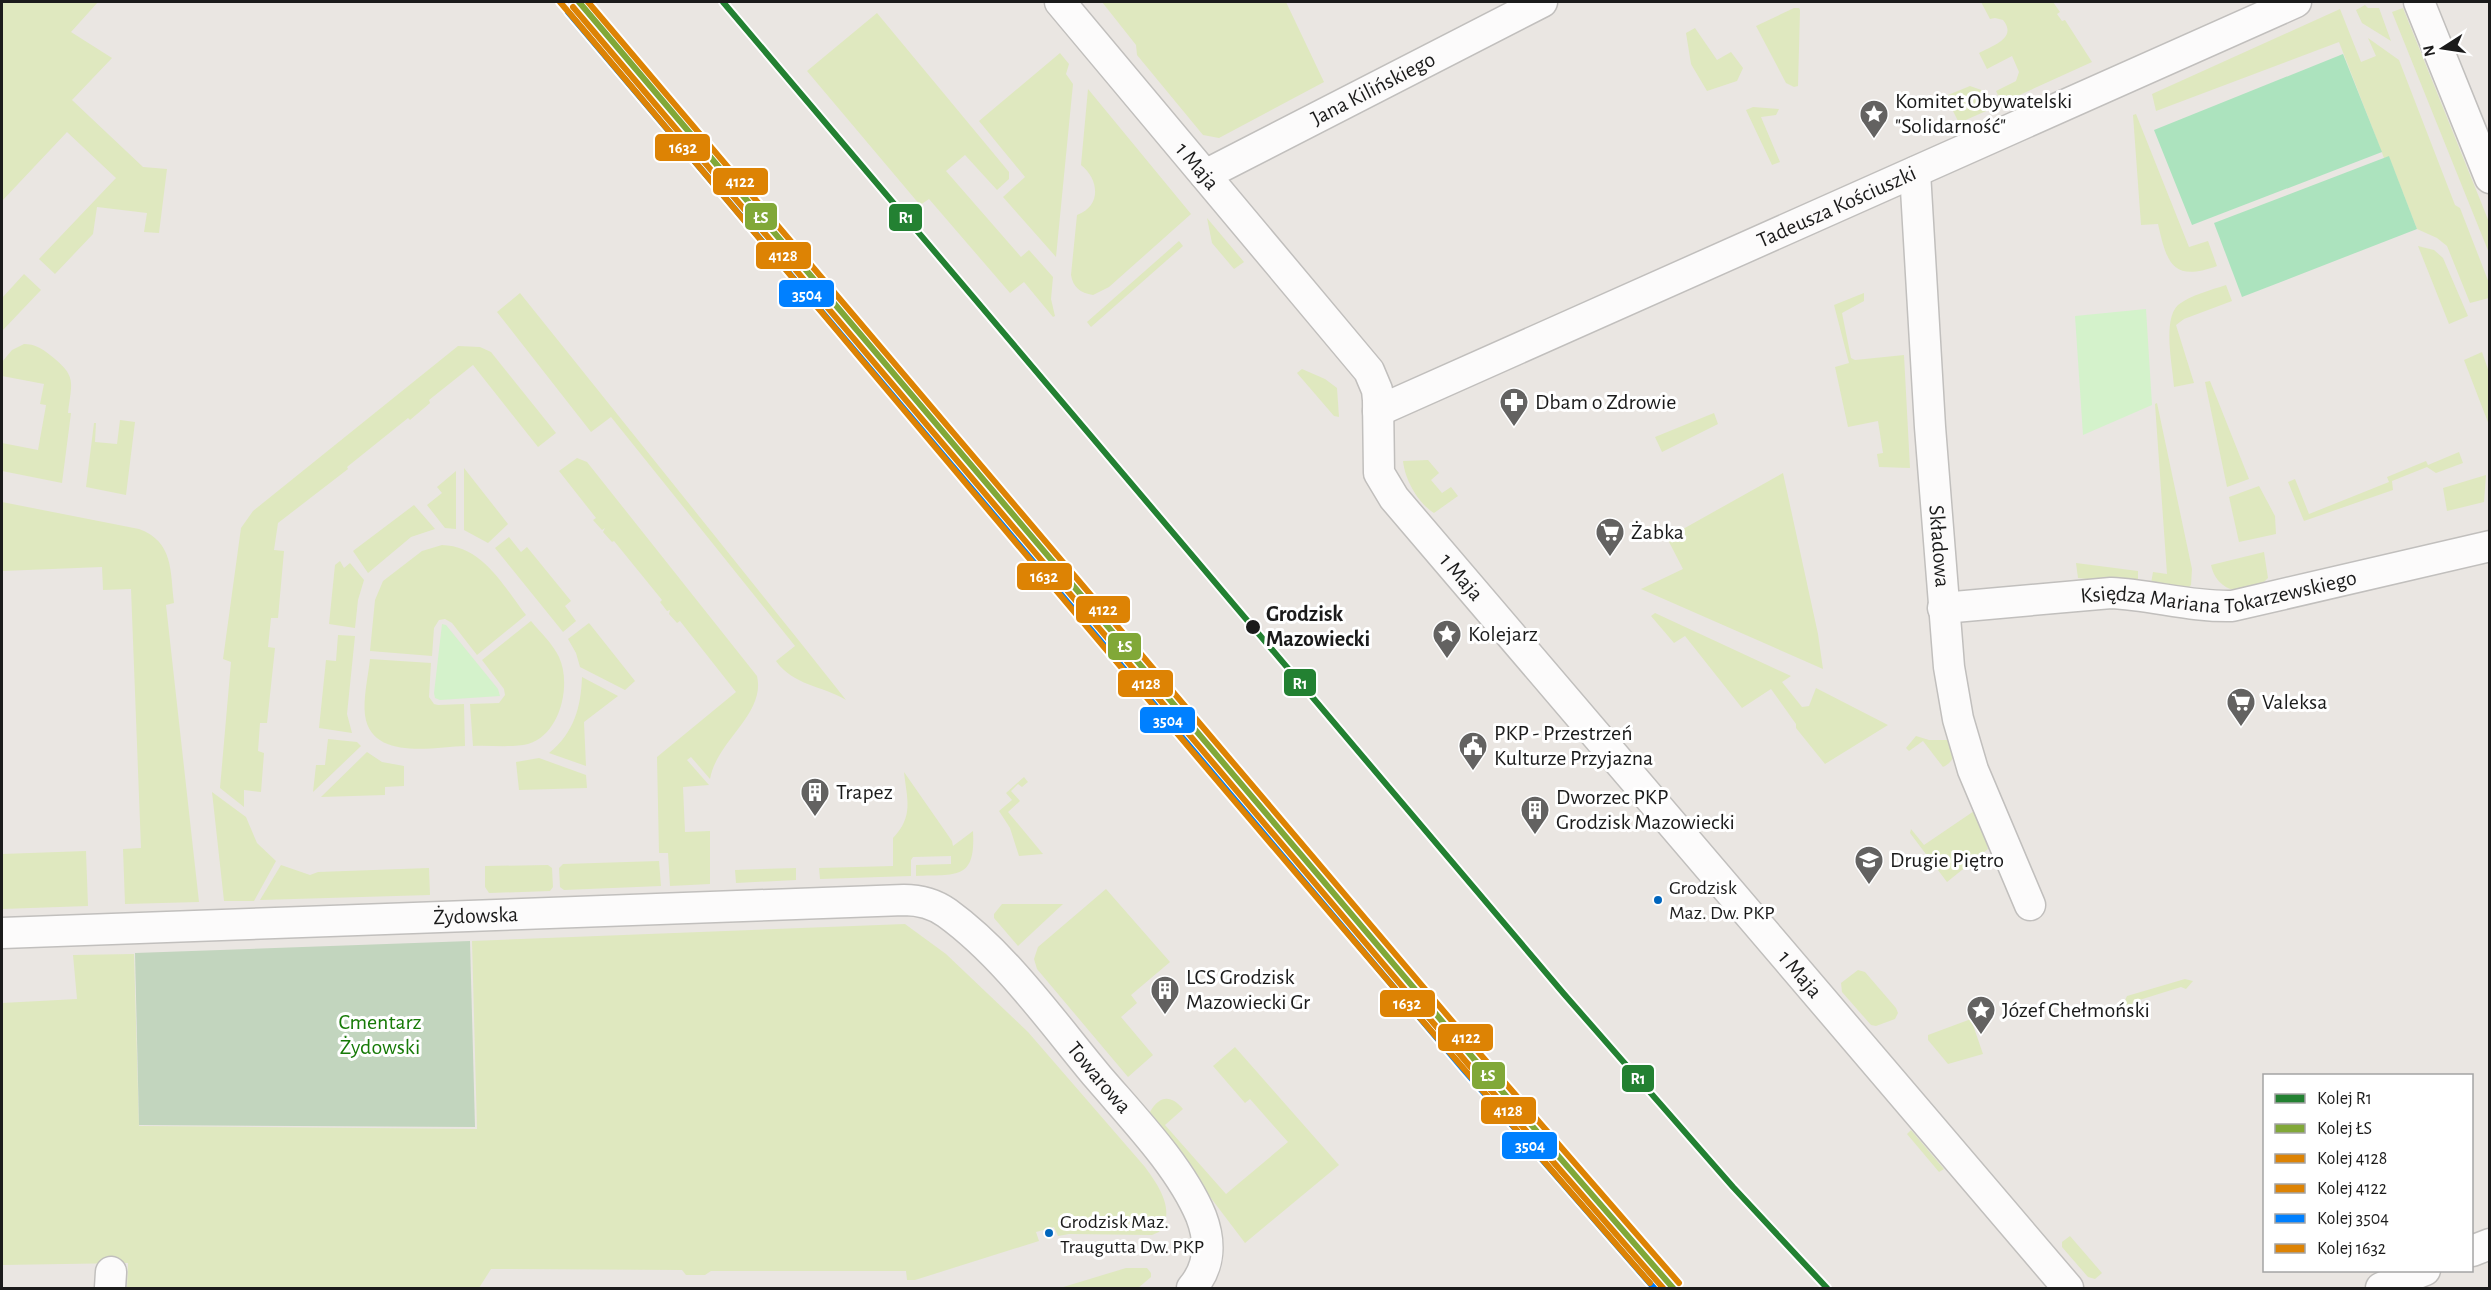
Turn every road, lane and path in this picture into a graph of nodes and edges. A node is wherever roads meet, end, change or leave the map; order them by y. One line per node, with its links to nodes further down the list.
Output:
1 (1060, 2): 6 (street, 1 Maja)
2 (1542, 2): 6 (street, Jana Kilińskiego)
3 (2296, 2): 5 (street, Tadeusza Kościuszki)
4 (2419, 2): 7 (street)
5 (1915, 171): 8 (street, Tadeusza Kościuszki); 10 (street, Składowa)
6 (1205, 175): 8 (street, 1 Maja)
7 (2490, 178)
8 (1378, 411): 18 (street, 1 Maja)
9 (2490, 546): 10 (street, Księdza Mariana Tokarzewskiego)
10 (1943, 608): 11 (street, Składowa)
11 (2030, 905)
12 (947, 913): 13 (street, Żydowska); 17 (street, Towarowa)
13 (2, 933)
14 (2490, 1244): 15 (street)
15 (2473, 1251)
16 (2420, 1272): 19 (street)
17 (1199, 1278)
18 (2068, 1288)
19 (2381, 1288)

